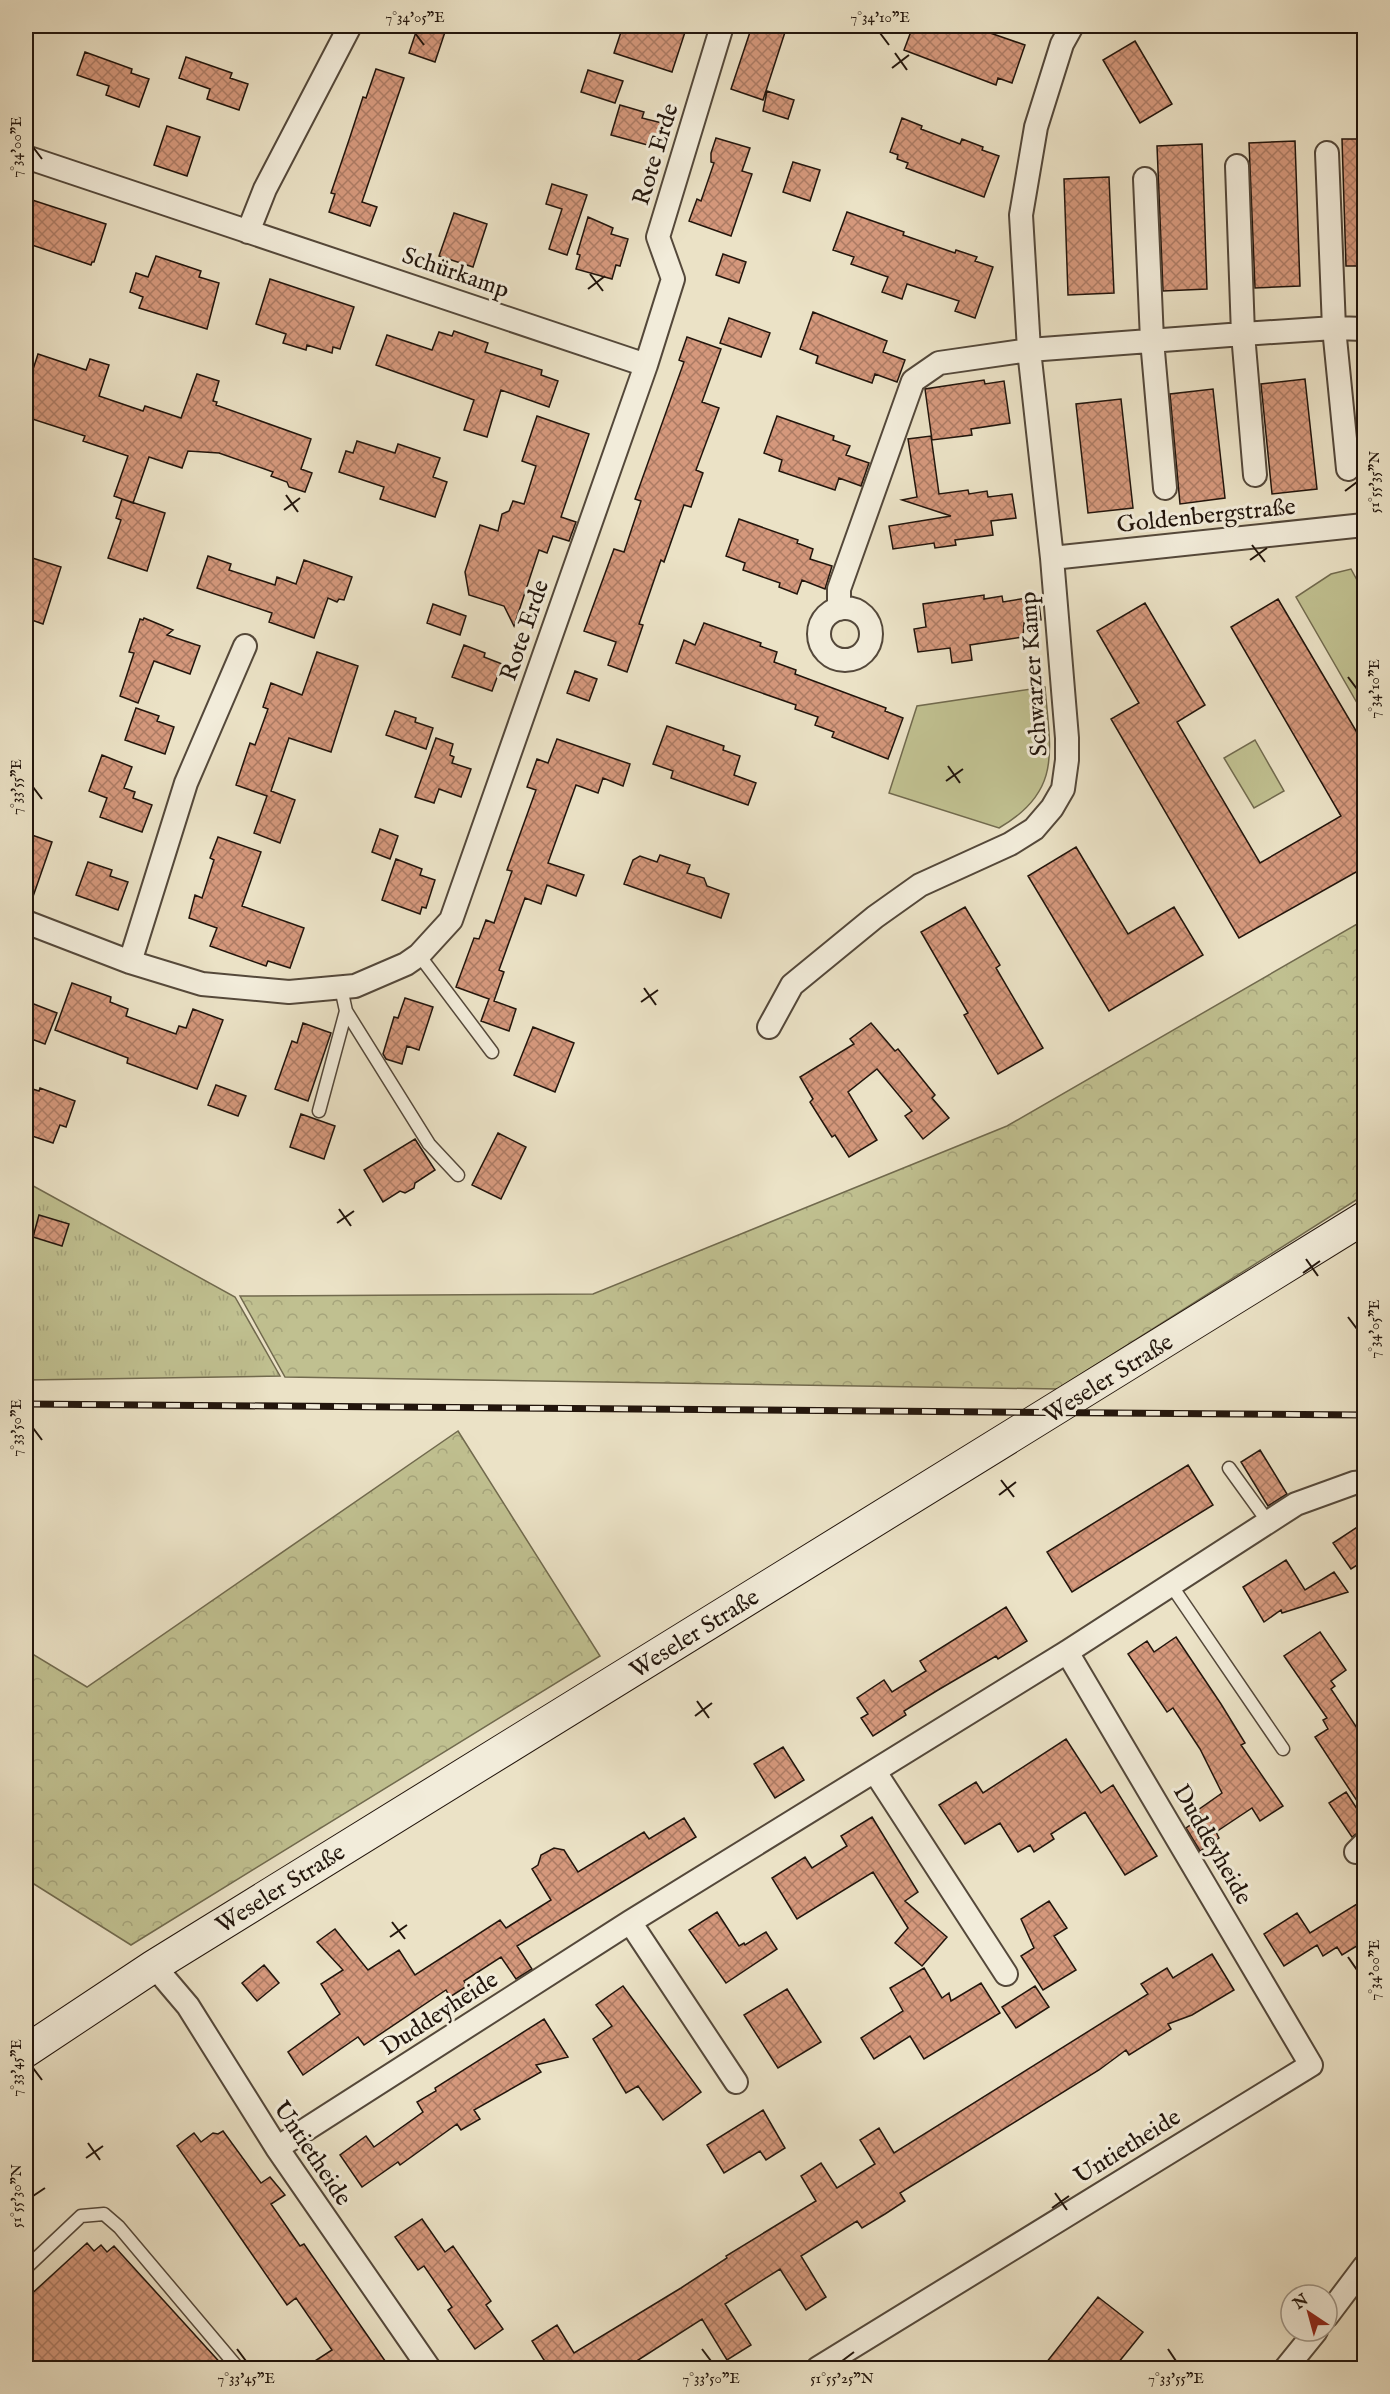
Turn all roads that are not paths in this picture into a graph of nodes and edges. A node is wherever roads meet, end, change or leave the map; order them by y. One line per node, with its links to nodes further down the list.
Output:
1 (350, 26): 8 (street)
2 (722, 26): 14 (street, Rote Erde)
3 (1072, 26): 13 (street, Schwarzer Kamp)
4 (1326, 153): 9 (street)
5 (26, 157): 8 (street, Schürkamp)
6 (1237, 166): 11 (street)
7 (1145, 179): 12 (street)
8 (248, 232): 14 (street, Schürkamp)
9 (1334, 328): 10 (street); 11 (street); 15 (street)
10 (1365, 329)
11 (1243, 334): 12 (street); 16 (street)
12 (1152, 340): 13 (street); 17 (street)
13 (1029, 350): 19 (street, Schwarzer Kamp); 20 (street)
14 (646, 365): 23 (street, Rote Erde)
15 (1348, 469)
16 (1255, 475)
17 (1166, 488)
18 (1365, 525): 19 (street, Goldenbergstraße)
19 (1052, 558): 27 (street, Schwarzer Kamp)
20 (839, 609)
21 (245, 646): 24 (street)
22 (26, 922): 24 (street, Rote Erde)
23 (419, 955): 25 (street, Rote Erde); 28 (lane)
24 (130, 962): 25 (street, Rote Erde)
25 (341, 988): 26 (lane)
26 (346, 1011): 29 (lane); 30 (lane)
27 (769, 1027)
28 (492, 1052)
29 (319, 1111)
30 (458, 1175)
31 (1365, 1218): 40 (main road, Weseler Straße)
32 (1229, 1468): 34 (lane)
33 (1365, 1482): 34 (street, Duddeyheide)
34 (1268, 1522): 35 (street, Duddeyheide)
35 (1171, 1585): 36 (street, Duddeyheide); 37 (lane)
36 (1067, 1652): 38 (street, Duddeyheide); 43 (street, Duddeyheide)
37 (1283, 1749)
38 (875, 1772): 39 (street, Duddeyheide); 41 (street)
39 (630, 1922): 44 (street); 45 (street, Duddeyheide)
40 (154, 1966): 42 (main road, Weseler Straße); 45 (street, Untietheide)
41 (1006, 1974)
42 (26, 2051)
43 (1311, 2065): 52 (street, Untietheide)
44 (736, 2082)
45 (276, 2148): 51 (street, Untietheide)
46 (1365, 2267): 48 (street)
47 (26, 2268): 50 (lane)
48 (1339, 2301)
49 (1306, 2343): 53 (street)
50 (238, 2368)
51 (429, 2368)
52 (818, 2368)
53 (1286, 2368)

